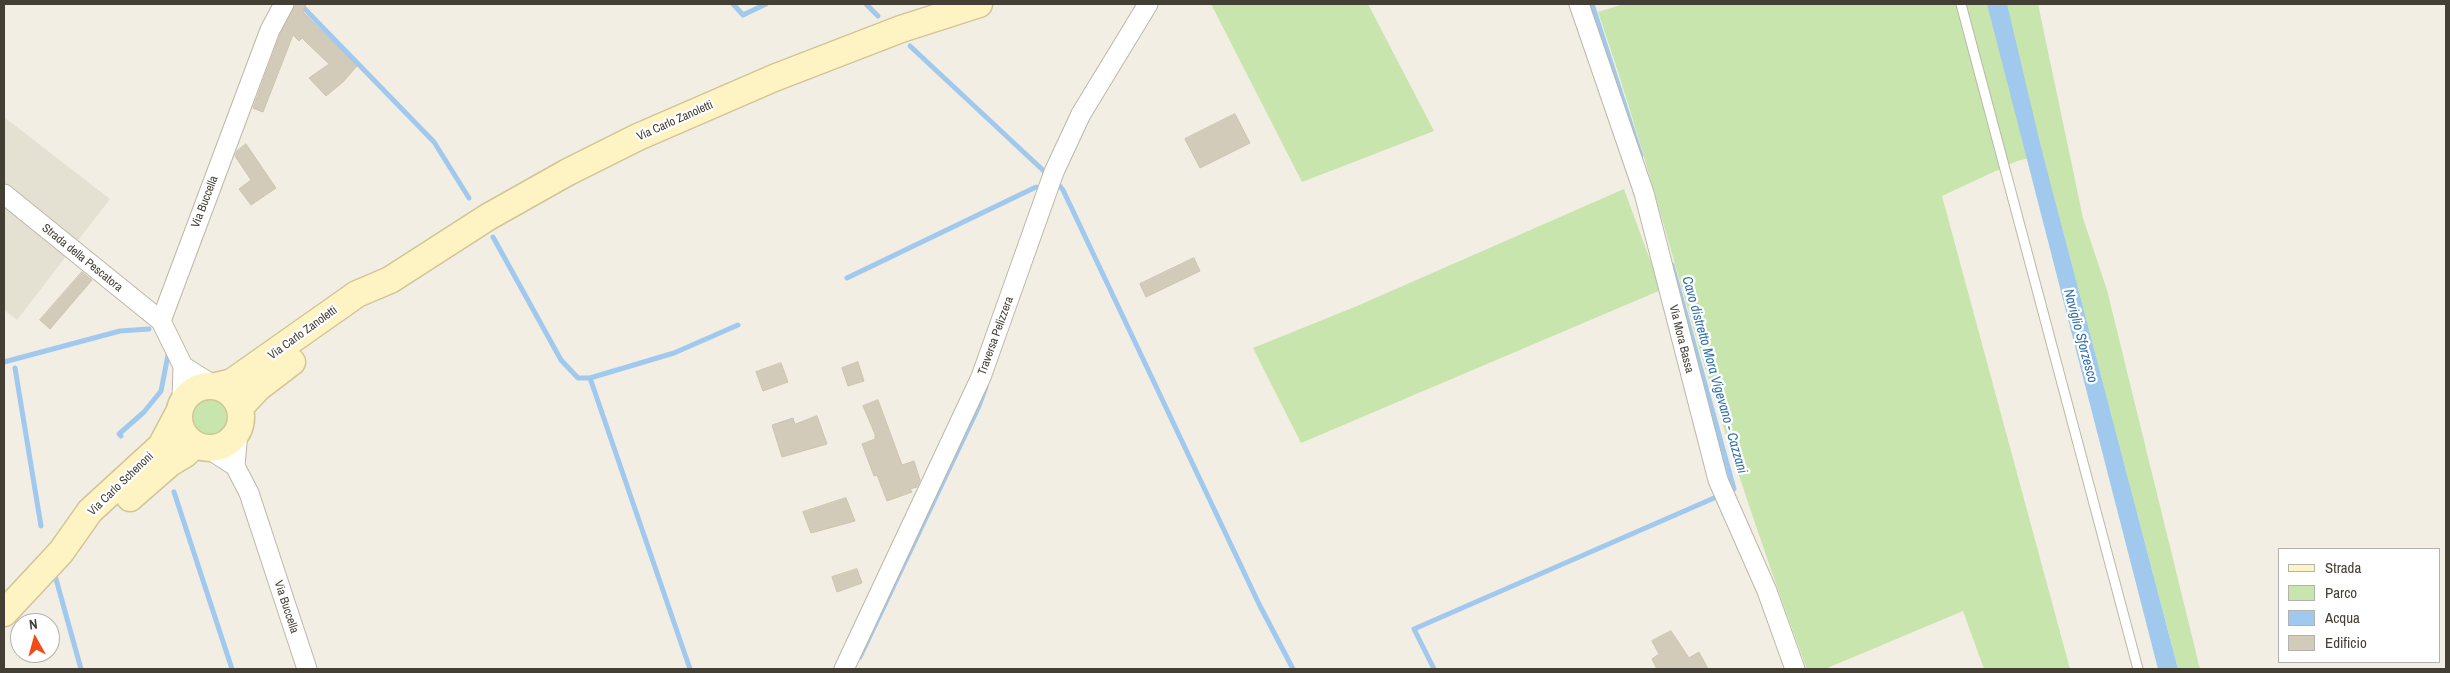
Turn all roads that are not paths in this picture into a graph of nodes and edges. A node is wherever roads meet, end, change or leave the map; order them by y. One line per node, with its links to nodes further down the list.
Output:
1 (284, 4): 8 (street, Via Buccella)
2 (979, 4): 7 (main road, Via Carlo Zanoletti)
3 (1148, 4): 18 (street, Traversa Pelizzera)
4 (1579, 4): 19 (street, Via Mora Bassa)
5 (1961, 4): 20 (lane)
6 (4, 194): 8 (street, Strada della Pescatora)
7 (390, 280): 10 (main road, Via Carlo Zanoletti); 12 (main road, Via Carlo Zanoletti)
8 (160, 321): 9 (street)
9 (183, 366): 10 (street); 11 (street)
10 (214, 385): 11 (main road); 12 (main road)
11 (180, 408): 13 (main road); 15 (main road, Via Carlo Schenoni)
12 (239, 419): 13 (main road); 14 (street)
13 (201, 447): 14 (street); 15 (main road, Via Carlo Schenoni)
14 (235, 466): 17 (street, Via Buccella)
15 (61, 552): 16 (main road, Via Carlo Schenoni)
16 (4, 613)
17 (307, 669)
18 (844, 669)
19 (1795, 669)
20 (2138, 669)

